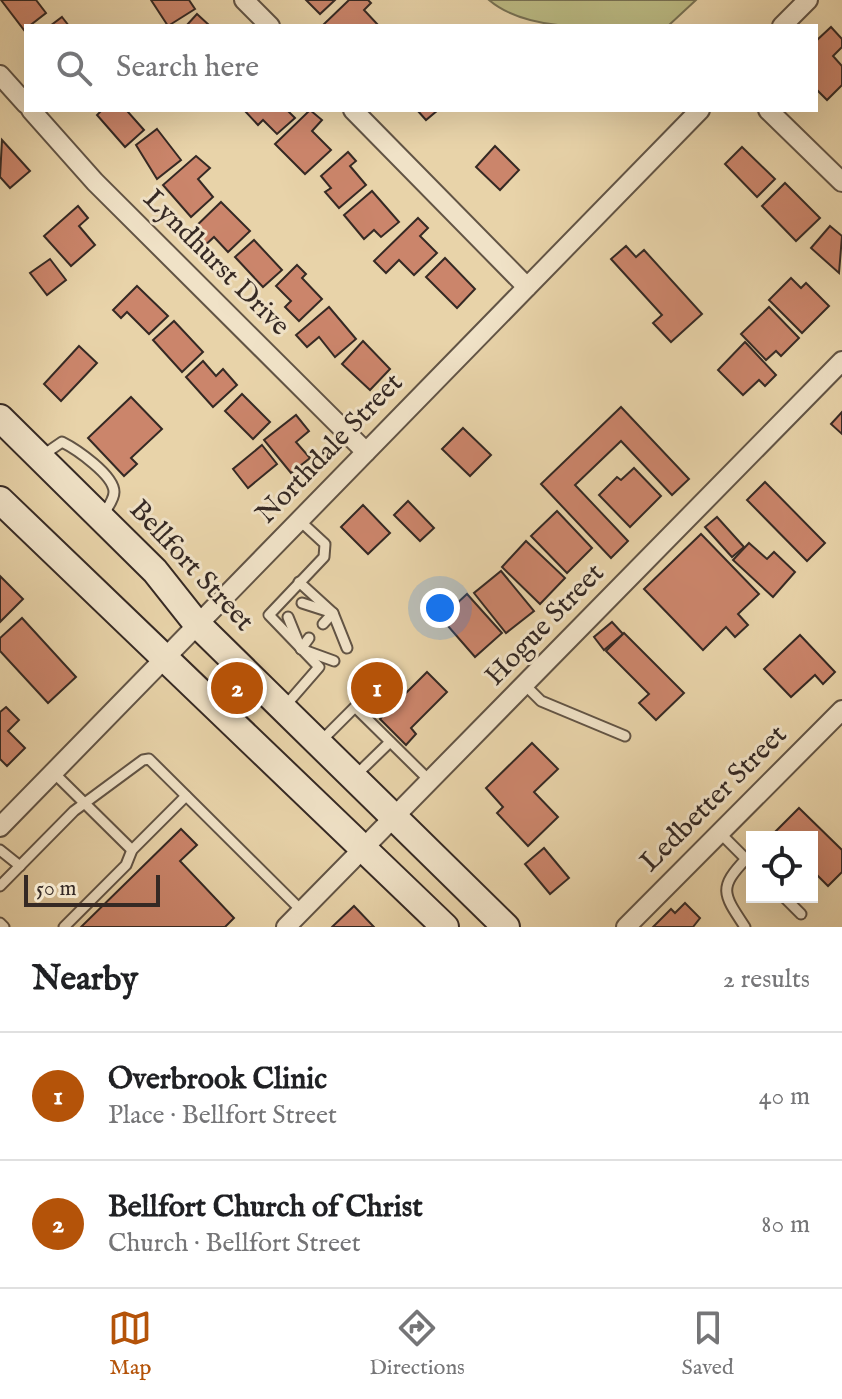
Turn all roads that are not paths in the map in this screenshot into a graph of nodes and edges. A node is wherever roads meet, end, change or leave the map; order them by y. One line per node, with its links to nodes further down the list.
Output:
1 (244, 0): 3 (street)
2 (808, 0): 4 (street)
3 (268, 24)
4 (784, 24)
5 (0, 75): 6 (street)
6 (24, 102)
7 (33, 112): 15 (street, Lyndhurst Drive)
8 (355, 112): 12 (street)
9 (698, 112): 12 (street, Northdale Street)
10 (770, 112): 11 (street)
11 (842, 182)
12 (527, 287): 15 (street, Northdale Street)
13 (842, 361): 33 (street, Hogue Street)
14 (0, 418): 23 (main road, Bellfort Street)
15 (366, 452): 17 (street, Northdale Street)
16 (0, 500): 31 (main road)
17 (299, 520): 18 (lane); 23 (street, Northdale Street)
18 (299, 582): 21 (lane); 29 (lane)
19 (302, 603): 21 (lane)
20 (312, 613): 21 (lane)
21 (333, 613): 24 (lane); 27 (lane); 28 (lane)
22 (288, 617): 29 (lane)
23 (197, 624): 31 (street, Northdale Street); 34 (main road, Bellfort Street)
24 (323, 624)
25 (299, 627): 29 (lane)
26 (309, 638): 29 (lane)
27 (337, 638)
28 (347, 648)
29 (301, 649): 30 (lane); 32 (lane); 34 (lane)
30 (323, 652)
31 (165, 656): 39 (street, Northdale Street); 47 (main road)
32 (334, 661)
33 (525, 685): 36 (lane); 41 (street, Hogue Street)
34 (282, 709): 38 (main road, Bellfort Street)
35 (842, 710): 46 (street, Ledbetter Street)
36 (625, 736)
37 (390, 742): 38 (lane); 40 (lane); 41 (lane)
38 (318, 744): 40 (main road, Bellfort Street)
39 (54, 773): 43 (lane); 45 (street, Northdale Street)
40 (352, 779): 44 (main road, Bellfort Street)
41 (431, 782): 44 (street, Hogue Street)
42 (186, 796): 43 (lane); 49 (lane); 55 (lane)
43 (85, 806): 49 (lane); 52 (lane)
44 (393, 819): 47 (street, Hogue Street); 60 (main road, Bellfort Street)
45 (1, 824)
46 (720, 833): 50 (lane); 61 (street, Ledbetter Street)
47 (365, 848): 55 (street, Hogue Street); 59 (main road)
48 (0, 850): 52 (lane)
49 (132, 850): 57 (lane)
50 (746, 859)
51 (746, 864): 62 (lane)
52 (20, 866): 53 (lane)
53 (0, 886)
54 (790, 903): 56 (lane)
55 (302, 911): 58 (street, Hogue Street)
56 (801, 914)
57 (64, 927)
58 (286, 927)
59 (445, 927)
60 (506, 927)
61 (626, 927)
62 (745, 927)

